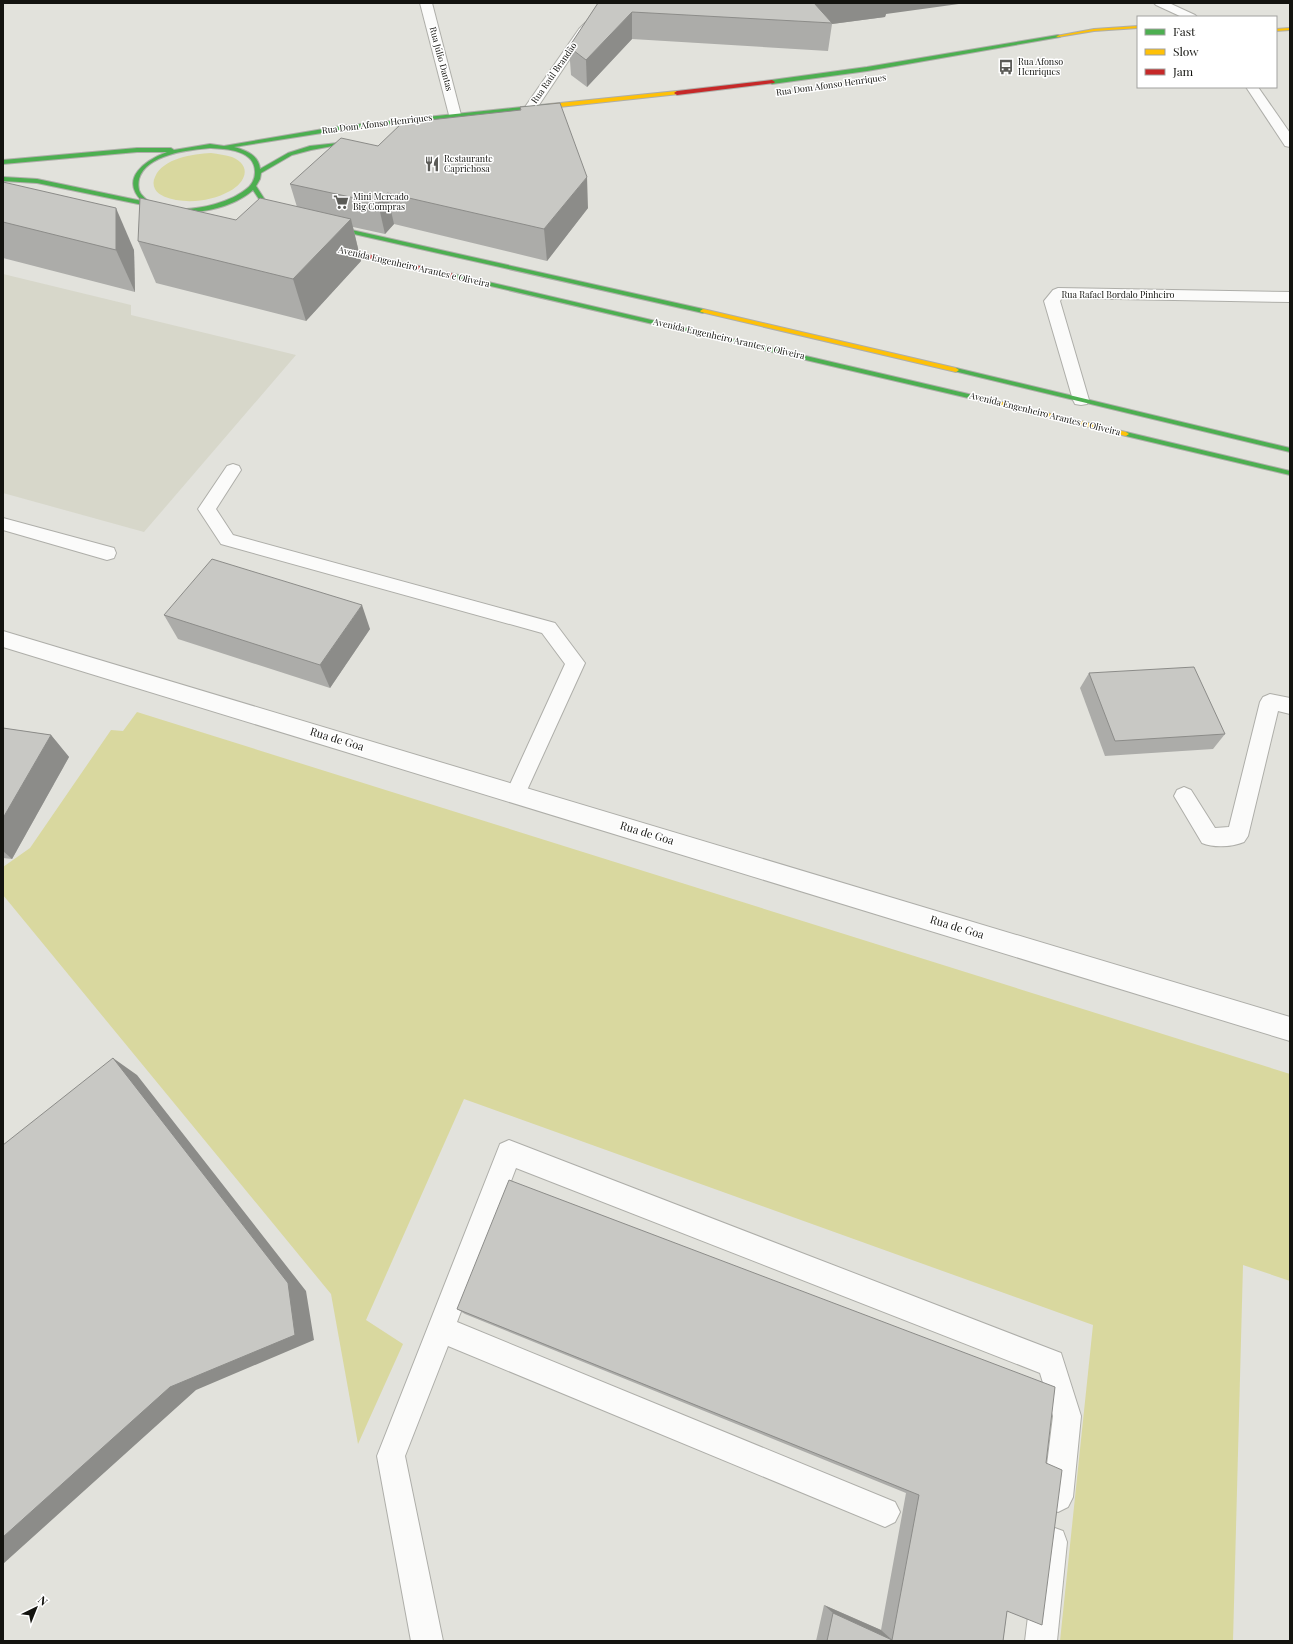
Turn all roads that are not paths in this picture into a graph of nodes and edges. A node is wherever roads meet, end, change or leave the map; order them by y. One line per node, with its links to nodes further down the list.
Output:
1 (426, 3): 10 (street, Rua Júlio Dantas)
2 (611, 3): 9 (street, Rua Raúl Brandão)
3 (1160, 3): 4 (street)
4 (1189, 16)
5 (1137, 27): 9 (main road, Rua Dom Afonso Henriques)
6 (1290, 29): 7 (main road)
7 (1277, 30)
8 (1253, 88): 14 (street)
9 (530, 108): 10 (main road, Rua Dom Afonso Henriques); 12 (street)
10 (455, 115): 15 (main road, Rua Dom Afonso Henriques)
11 (537, 118): 12 (main road)
12 (518, 120)
13 (344, 143): 18 (main road, Rua Dom Afonso Henriques)
14 (1290, 143)
15 (225, 147): 16 (main road, Rua Dom Afonso Henriques); 18 (main road, Rua Dom Afonso Henriques)
16 (179, 150): 17 (main road, Rua Dom Afonso Henriques); 21 (main road, Rua Dom Afonso Henriques)
17 (3, 162)
18 (259, 172): 20 (main road)
19 (3, 179): 21 (main road)
20 (253, 186): 22 (main road); 24 (main road)
21 (148, 204): 22 (main road)
22 (168, 210): 23 (main road)
23 (203, 218)
24 (292, 218)
25 (316, 224): 28 (main road, Avenida Engenheiro Arantes e Oliveira)
26 (320, 246): 31 (main road, Avenida Engenheiro Arantes e Oliveira)
27 (1290, 297): 28 (street, Rua Rafael Bordalo Pinheiro)
28 (1081, 400): 29 (main road, Avenida Engenheiro Arantes e Oliveira)
29 (1290, 450)
30 (233, 470): 36 (lane)
31 (1290, 473)
32 (3, 524): 33 (street)
33 (107, 554)
34 (3, 639): 36 (street, Rua de Goa)
35 (1290, 706): 37 (lane)
36 (516, 793): 38 (street, Rua de Goa)
37 (1184, 796)
38 (1290, 1029)
39 (440, 1329): 40 (lane); 41 (lane); 42 (lane)
40 (885, 1512)
41 (426, 1641)
42 (1041, 1641)

